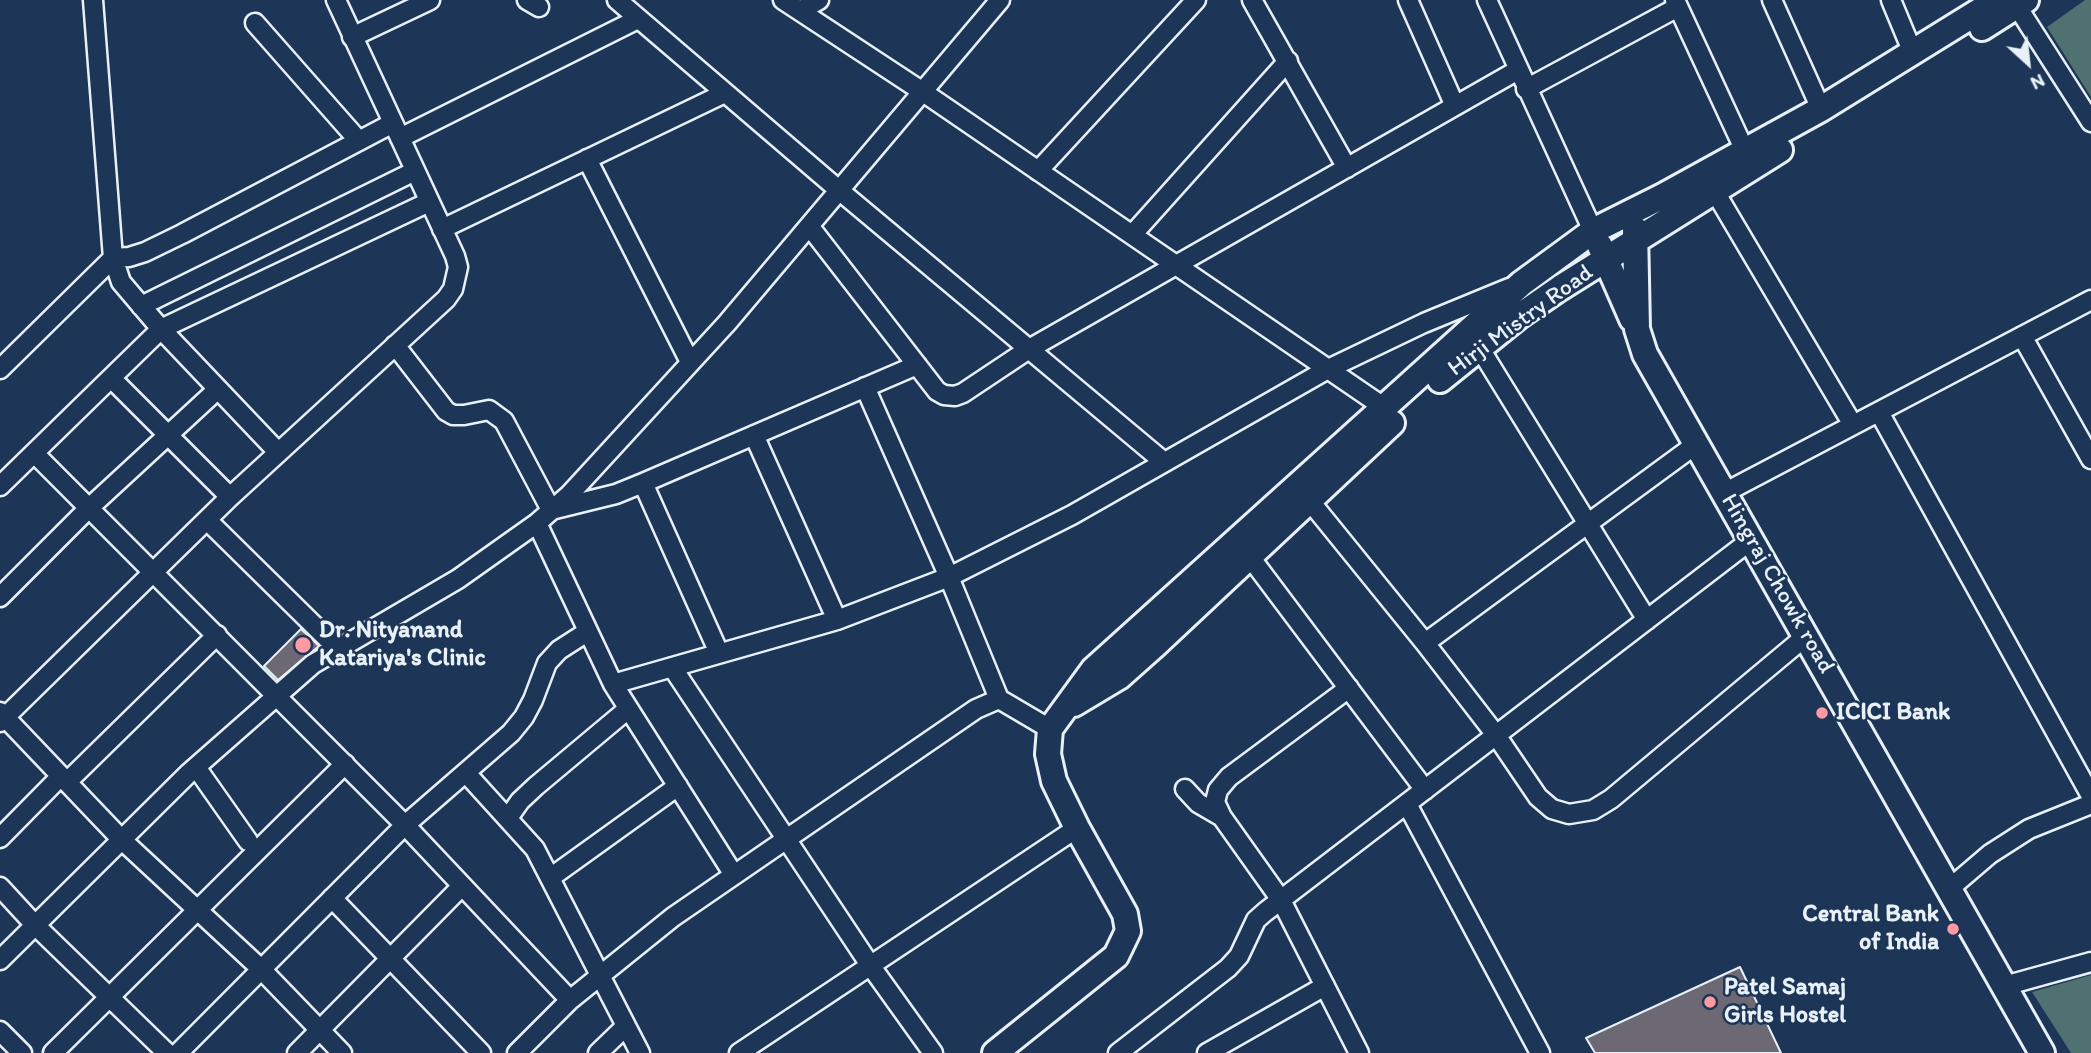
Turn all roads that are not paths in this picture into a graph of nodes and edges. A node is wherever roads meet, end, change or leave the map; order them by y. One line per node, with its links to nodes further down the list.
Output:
1 (93, 0): 45 (street)
2 (336, 0): 19 (street)
3 (430, 0): 19 (street)
4 (617, 0): 17 (street)
5 (783, 0): 16 (street)
6 (819, 0): 16 (street)
7 (1000, 0): 24 (street)
8 (1196, 0): 35 (street)
9 (1252, 0): 21 (street)
10 (1408, 0): 26 (street)
11 (1487, 0): 22 (street)
12 (1772, 0): 27 (street)
13 (1891, 0): 20 (street)
14 (2013, 1): 20 (main road, Hirji Mistry Road); 28 (street); 36 (main road, Hirji Mistry Road)
15 (1677, 3): 23 (street); 31 (street)
16 (800, 11): 24 (street)
17 (638, 19): 25 (street); 29 (street)
18 (254, 23): 30 (street)
19 (352, 37): 29 (street)
20 (1913, 53): 27 (main road, Hirji Mistry Road)
21 (1287, 61): 33 (street); 43 (street)
22 (1518, 70): 23 (street); 26 (street)
23 (1526, 89): 42 (street)
24 (923, 92): 35 (street); 37 (street)
25 (725, 93): 32 (street); 37 (street)
26 (1455, 106): 33 (street)
27 (1821, 109): 31 (main road, Hirji Mistry Road)
28 (2091, 122)
29 (396, 130): 30 (street); 34 (street)
30 (359, 141): 45 (street)
31 (1745, 151): 39 (main road, Hirji Mistry Road)
32 (587, 159): 41 (street); 57 (street)
33 (1347, 168): 47 (street)
34 (415, 171): 38 (street); 50 (street)
35 (1038, 171): 43 (street)
36 (1714, 190): 44 (main road, Hirji Mistry Road); 66 (street)
37 (840, 191): 40 (street); 56 (street)
38 (429, 202): 41 (street); 51 (street)
39 (1637, 209): 42 (main road, Hirji Mistry Road); 44 (main road, Hingraj Chowk road)
40 (810, 228): 57 (street); 58 (street)
41 (442, 229): 54 (street)
42 (1593, 231): 46 (main road); 48 (main road, Hirji Mistry Road)
43 (1132, 235): 47 (street)
44 (1633, 242): 46 (main road, Hirji Mistry Road); 52 (main road, Hingraj Chowk road)
45 (113, 258): 50 (street); 59 (street)
46 (1605, 260): 52 (main road); 55 (main road, Hirji Mistry Road)
47 (1177, 266): 56 (street); 60 (street)
48 (1522, 283): 60 (street); 64 (main road, Hirji Mistry Road)
49 (2091, 300): 53 (street)
50 (141, 306): 51 (street)
51 (161, 329): 61 (street); 63 (street)
52 (1637, 329): 69 (main road, Hingraj Chowk road)
53 (2022, 337): 65 (street); 72 (street)
54 (395, 345): 70 (street); 80 (street)
55 (1479, 347): 78 (main road, Hirji Mistry Road); 82 (street)
56 (1029, 349): 58 (street); 73 (street)
57 (690, 362): 80 (street)
58 (917, 365): 62 (street)
59 (0, 369)
60 (1328, 369): 64 (street); 73 (street)
61 (111, 378): 67 (street); 71 (street)
62 (865, 387): 68 (street); 86 (street)
63 (218, 388): 67 (street); 70 (street)
64 (1385, 408): 101 (main road, Hirji Mistry Road)
65 (1879, 412): 66 (street); 113 (street)
66 (1853, 425): 76 (street)
67 (168, 435): 77 (street); 79 (street)
68 (754, 435): 74 (street); 88 (street)
69 (1695, 445): 76 (main road, Hingraj Chowk road); 82 (street)
70 (277, 452): 77 (street)
71 (34, 453): 75 (street); 79 (street)
72 (2091, 459)
73 (1164, 462): 86 (street)
74 (643, 483): 80 (street); 95 (street)
75 (0, 486)
76 (1724, 493): 83 (main road, Hingraj Chowk road)
77 (230, 497): 81 (street)
78 (1309, 500): 84 (main road, Hirji Mistry Road); 93 (street)
79 (89, 508): 85 (street); 87 (street)
80 (544, 517): 90 (street); 94 (street)
81 (207, 520): 85 (street); 94 (street)
82 (1587, 523): 89 (street); 93 (street)
83 (1751, 540): 89 (street); 92 (main road, Hingraj Chowk road)
84 (1250, 557): 98 (street); 101 (main road, Hirji Mistry Road)
85 (153, 573): 91 (street); 103 (street)
86 (949, 577): 88 (street); 100 (street)
87 (0, 597)
88 (837, 620): 95 (street)
89 (1647, 620): 105 (street)
90 (587, 632): 97 (street); 108 (street)
91 (217, 635): 99 (street); 109 (street)
92 (1806, 636): 105 (street); 128 (main road, Hingraj Chowk road)
93 (1425, 643): 105 (street)
94 (337, 648): 99 (street)
95 (719, 653): 96 (street)
96 (672, 667): 97 (street); 122 (street)
97 (613, 684): 102 (street)
98 (1349, 688): 112 (street); 116 (street)
99 (277, 695): 106 (street); 107 (street)
100 (999, 699): 104 (street); 122 (street)
101 (1067, 708): 104 (main road, Hirji Mistry Road)
102 (628, 709): 110 (street); 117 (street)
103 (2, 717): 109 (street)
104 (1050, 729): 119 (main road)
105 (1496, 735): 112 (street)
106 (345, 764): 118 (street); 131 (street)
107 (196, 767): 121 (street); 123 (street)
108 (466, 773): 117 (street); 118 (street)
109 (64, 779): 120 (street); 121 (street)
110 (678, 786): 124 (street); 125 (street)
111 (1185, 789): 116 (street)
112 (1425, 790): 114 (street)
113 (2091, 796)
114 (1407, 804): 130 (street); 162 (street)
115 (2091, 804): 128 (street)
116 (1222, 817): 130 (street)
117 (508, 818): 125 (street)
118 (405, 825): 126 (street); 129 (street)
119 (1077, 828): 136 (street); 158 (main road)
120 (0, 838)
121 (122, 840): 131 (street); 132 (street)
122 (787, 840): 124 (street); 136 (street)
123 (248, 841)
124 (734, 875): 138 (street)
125 (550, 878): 138 (street)
126 (463, 886): 133 (street); 142 (street)
127 (0, 887): 132 (street)
128 (1950, 889): 140 (main road, Hingraj Chowk road)
129 (332, 898): 133 (street); 137 (street)
130 (1281, 900): 139 (street); 159 (street)
131 (198, 910): 137 (street); 141 (street)
132 (35, 925): 134 (street); 141 (street)
133 (390, 959): 144 (street); 152 (street)
134 (0, 960)
135 (2091, 962): 140 (street)
136 (870, 965): 156 (street); 157 (street)
137 (260, 968): 144 (street); 149 (street)
138 (600, 976): 142 (street); 143 (street)
139 (1325, 986): 160 (street); 161 (street)
140 (2004, 986): 163 (main road, Hingraj Chowk road)
141 (110, 996): 147 (street); 148 (street)
142 (570, 1000): 153 (street)
143 (626, 1026): 154 (street); 155 (street)
144 (320, 1030): 150 (street); 151 (street)
145 (0, 1031): 146 (street)
146 (22, 1053)
147 (53, 1053)
148 (167, 1053)
149 (178, 1053)
150 (297, 1053)
151 (342, 1053)
152 (481, 1053)
153 (516, 1053)
154 (598, 1053)
155 (640, 1053)
156 (739, 1053)
157 (933, 1053)
158 (995, 1053)
159 (1118, 1053)
160 (1207, 1053)
161 (1359, 1053)
162 (1540, 1053)
163 (2042, 1053)

